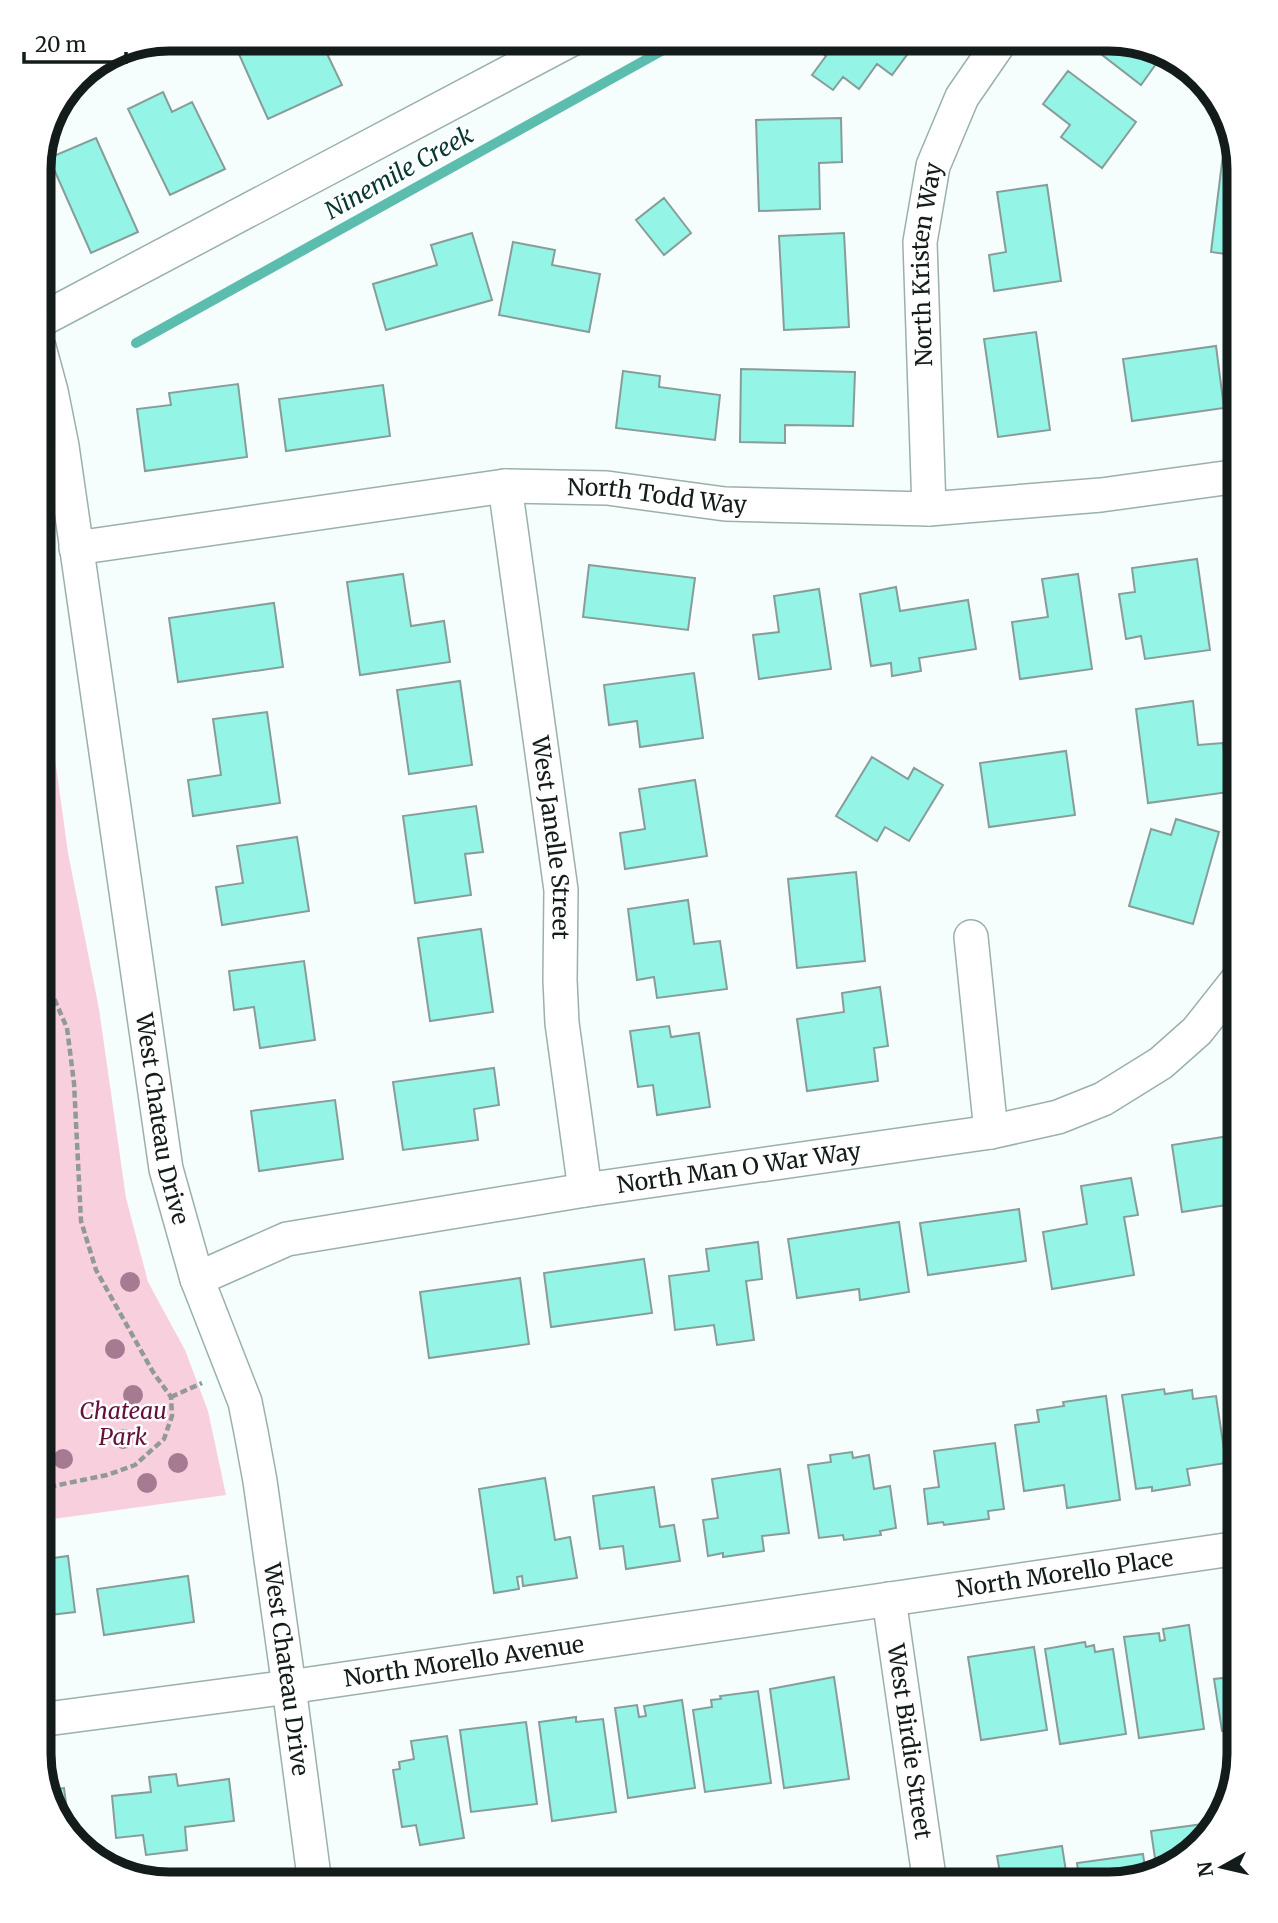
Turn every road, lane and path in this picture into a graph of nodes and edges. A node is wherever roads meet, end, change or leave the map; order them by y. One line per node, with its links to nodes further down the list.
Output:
1 (549, 51): 3 (street)
2 (994, 51): 7 (street, North Kristen Way)
3 (51, 315)
4 (51, 391): 8 (street, West Chateau Drive)
5 (1227, 478): 7 (street, North Todd Way)
6 (505, 486): 7 (street, North Todd Way); 8 (street, North Todd Way); 13 (street, West Janelle Street)
7 (929, 509)
8 (76, 548): 14 (street, West Chateau Drive)
9 (971, 937): 12 (street)
10 (51, 994): 16 (path)
11 (1227, 994): 12 (street, North Man O War Way)
12 (991, 1132): 13 (street, North Man O War Way)
13 (585, 1190): 14 (street, North Man O War Way)
14 (197, 1279): 20 (street, West Chateau Drive)
15 (205, 1382): 16 (path)
16 (171, 1397): 17 (path)
17 (51, 1486)
18 (1227, 1550): 19 (street, North Morello Place)
19 (889, 1599): 20 (street, North Morello Avenue); 23 (street, West Birdie Street)
20 (289, 1687): 21 (street, North Morello Avenue); 22 (street, West Chateau Drive)
21 (51, 1718)
22 (313, 1872)
23 (928, 1872)

